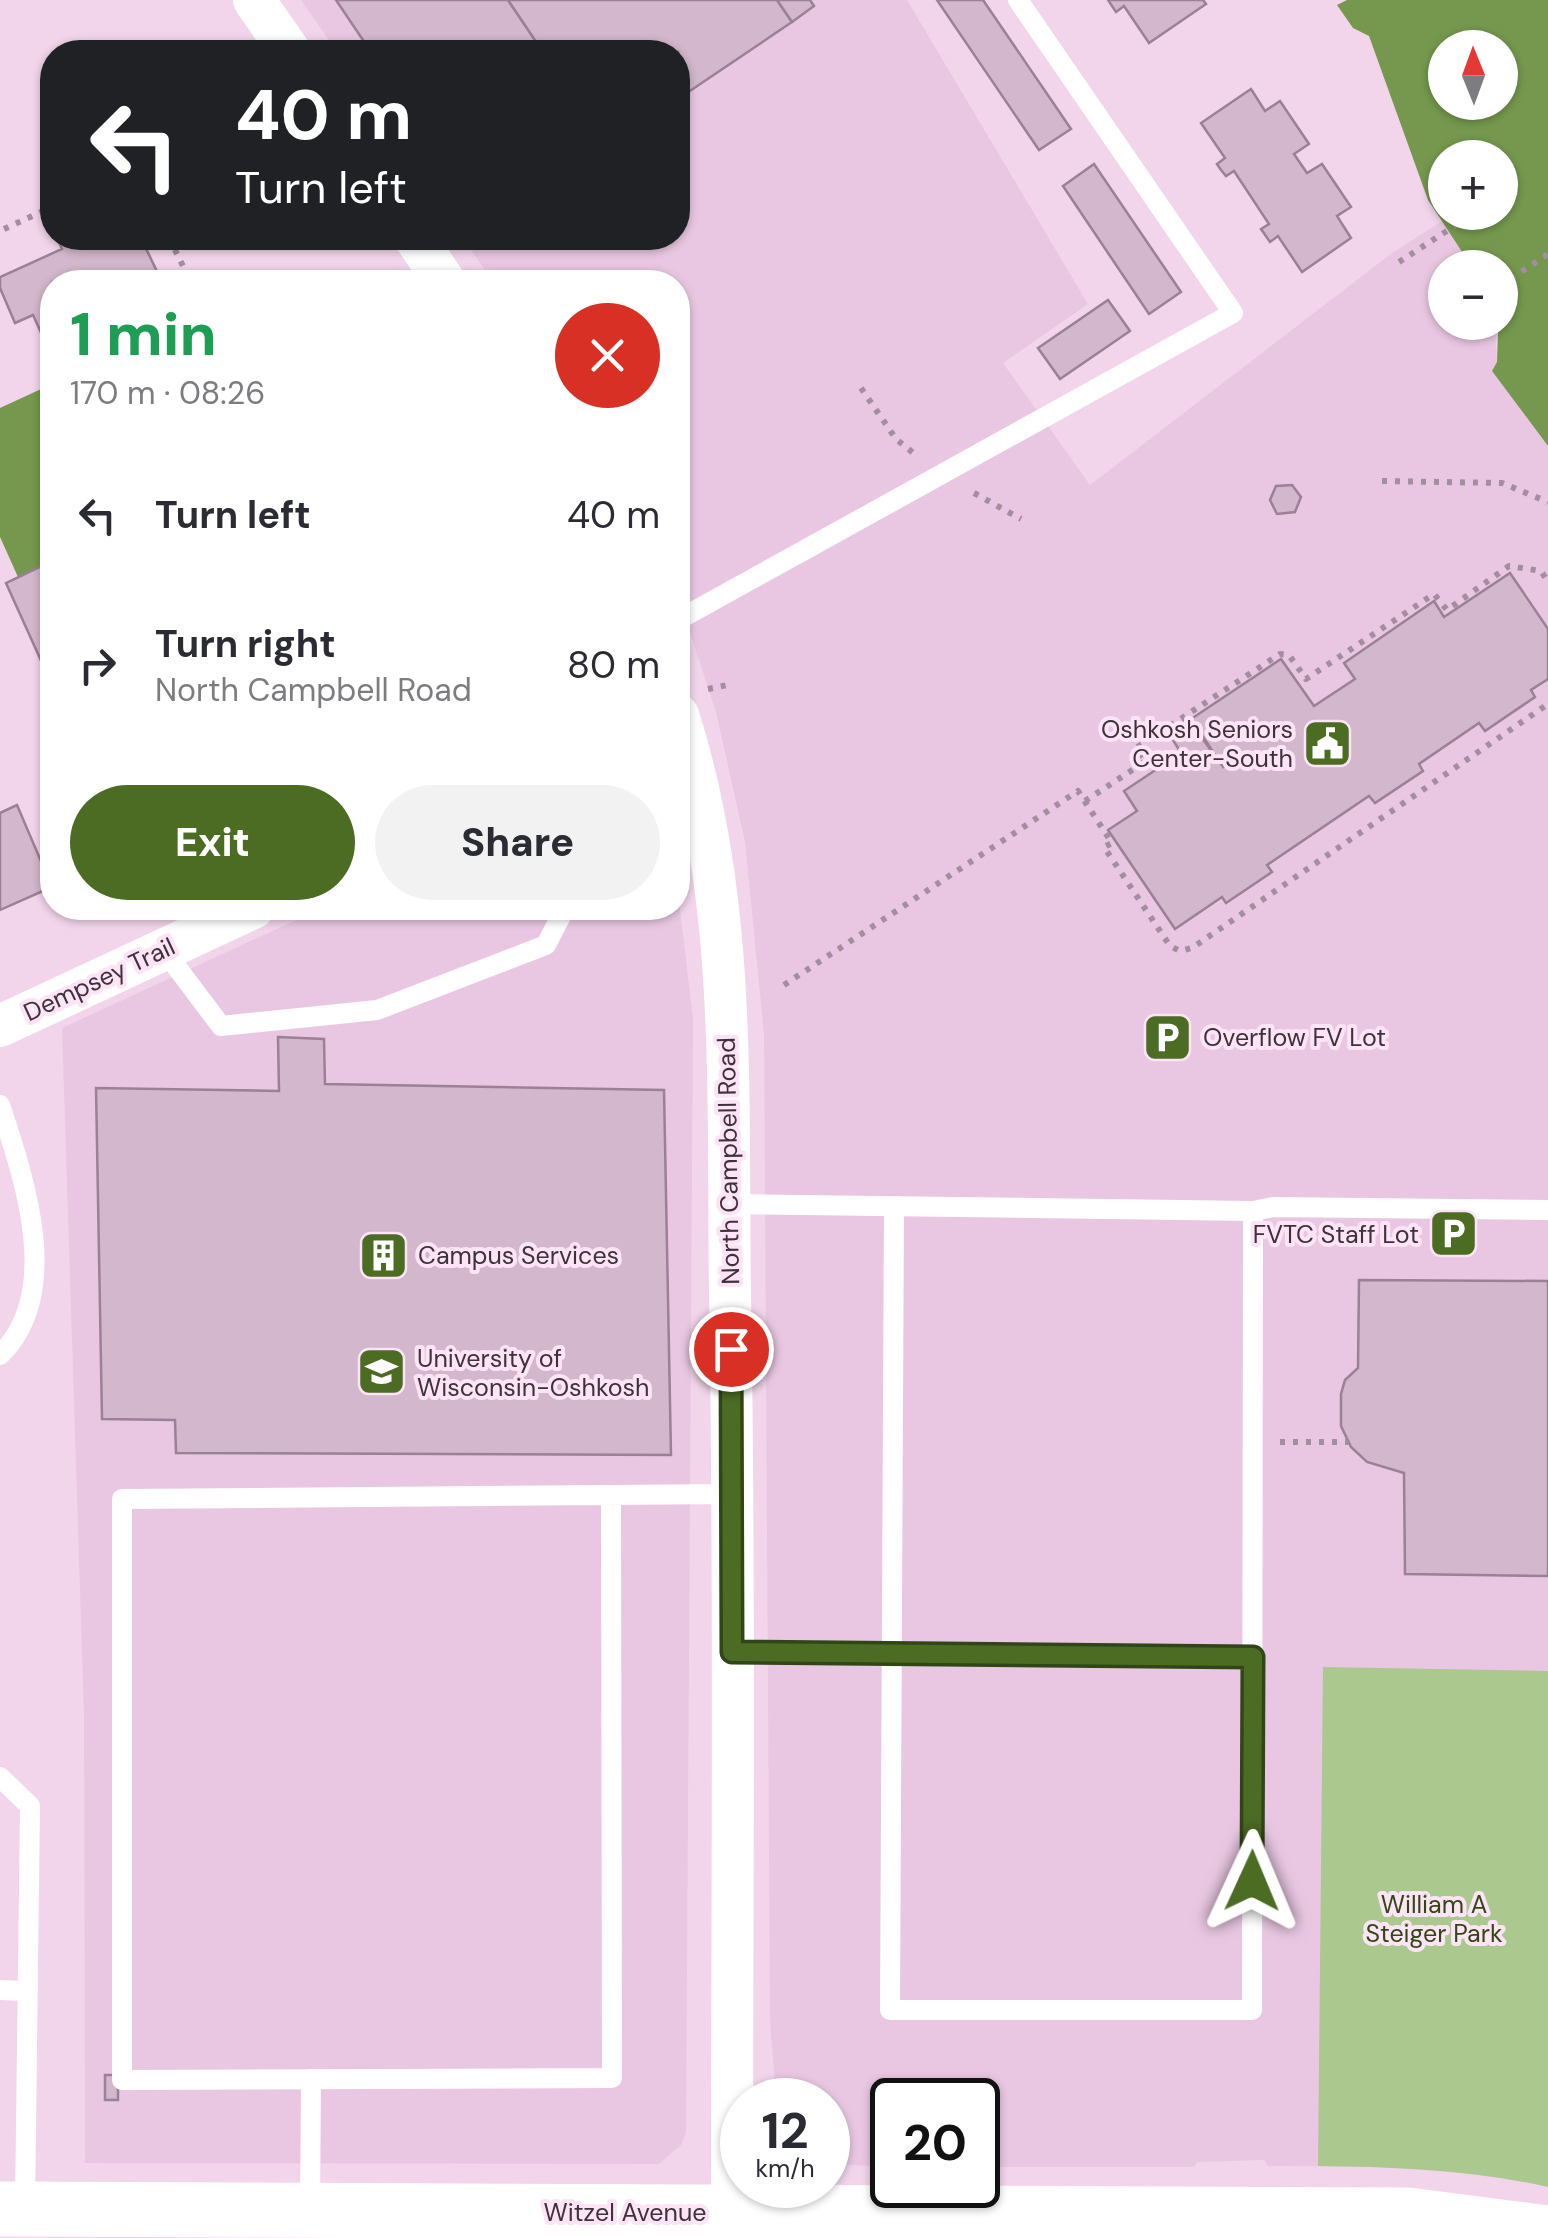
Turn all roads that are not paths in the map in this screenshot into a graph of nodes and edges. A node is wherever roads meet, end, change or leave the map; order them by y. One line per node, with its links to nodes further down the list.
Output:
1 (254, 0): 3 (street)
2 (1018, 0): 4 (lane)
3 (282, 40)
4 (690, 615)
5 (690, 754): 11 (street, North Campbell Road)
6 (228, 920): 8 (street, Dempsey Trail)
7 (559, 920): 8 (lane)
8 (163, 950): 9 (street, Dempsey Trail)
9 (0, 1026)
10 (0, 1105): 15 (lane)
11 (728, 1204): 12 (lane); 16 (street, North Campbell Road)
12 (894, 1206): 14 (lane); 19 (lane)
13 (1548, 1210): 14 (lane)
14 (1252, 1211): 20 (lane)
15 (0, 1355)
16 (733, 1494): 17 (lane); 18 (street, North Campbell Road)
17 (612, 1495): 24 (lane); 24 (lane)
18 (732, 1652): 19 (lane); 27 (street, North Campbell Road)
19 (893, 1653): 20 (lane); 20 (lane)
20 (1253, 1657)
21 (0, 1777): 23 (lane)
22 (0, 1990): 23 (lane)
23 (28, 1991): 25 (lane)
24 (311, 2079): 26 (lane)
25 (12, 2209): 26 (main road, Witzel Avenue)
26 (310, 2212): 27 (main road, Witzel Avenue)
27 (732, 2212): 28 (main road, Witzel Avenue)
28 (1548, 2233)

